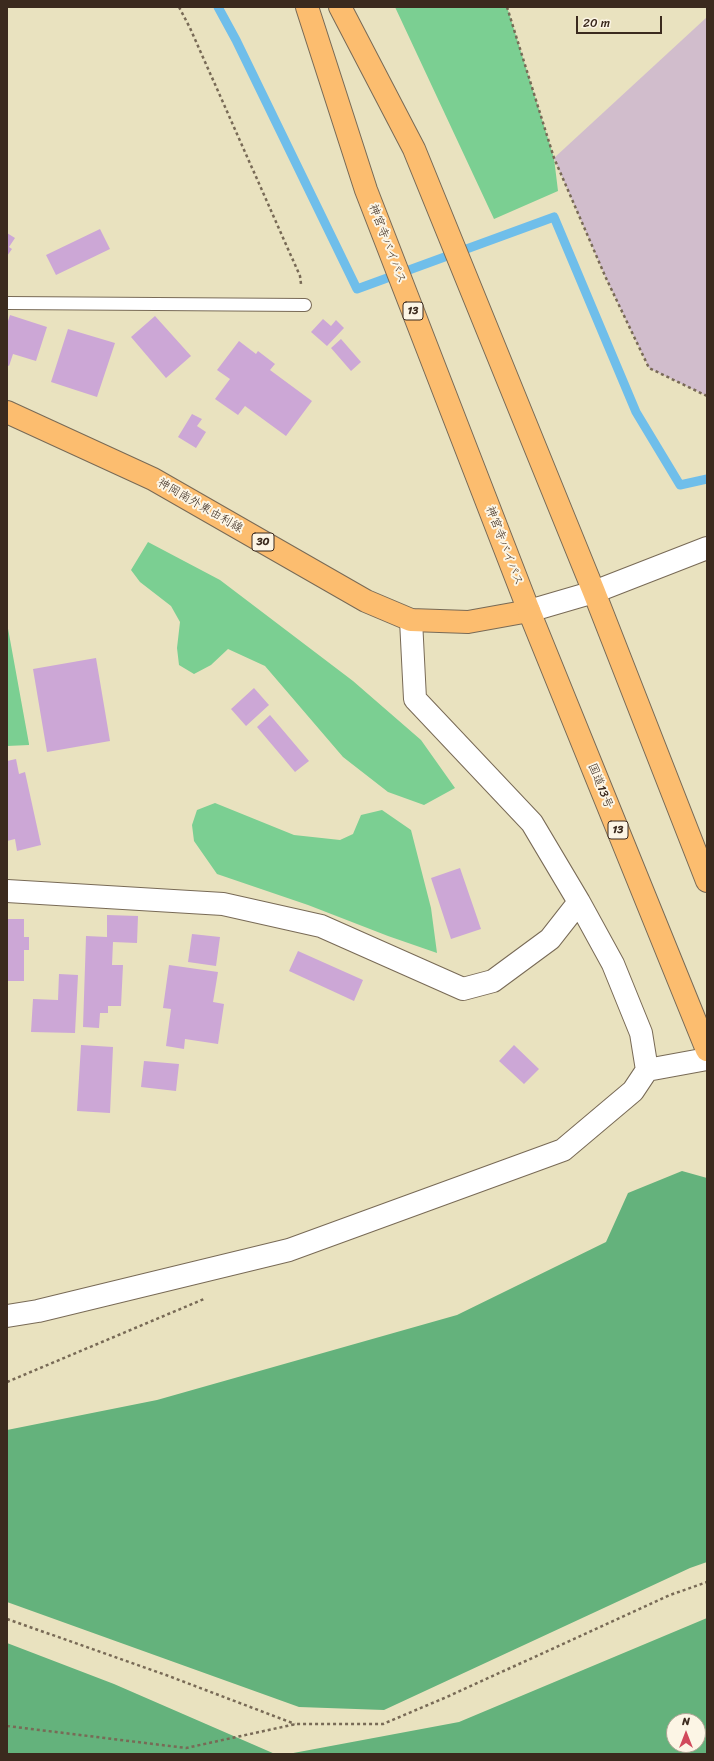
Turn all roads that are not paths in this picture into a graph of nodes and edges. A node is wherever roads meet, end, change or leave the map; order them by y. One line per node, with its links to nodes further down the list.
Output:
1 (307, 7): 8 (main road, 神宮寺バイパス / 13)
2 (340, 7): 7 (main road)
3 (7, 303): 4 (lane)
4 (305, 305)
5 (7, 412): 9 (main road, 神岡南外東由利線 / 30)
6 (707, 548): 7 (street)
7 (594, 592): 8 (street); 10 (main road)
8 (529, 611): 9 (main road, 神岡南外東由利線 / 30); 13 (main road, 国道13号 / 13)
9 (411, 620): 12 (street)
10 (707, 881)
11 (7, 891): 12 (street)
12 (579, 902): 15 (street)
13 (707, 1050)
14 (707, 1059): 15 (street)
15 (647, 1070): 16 (street)
16 (7, 1316)

